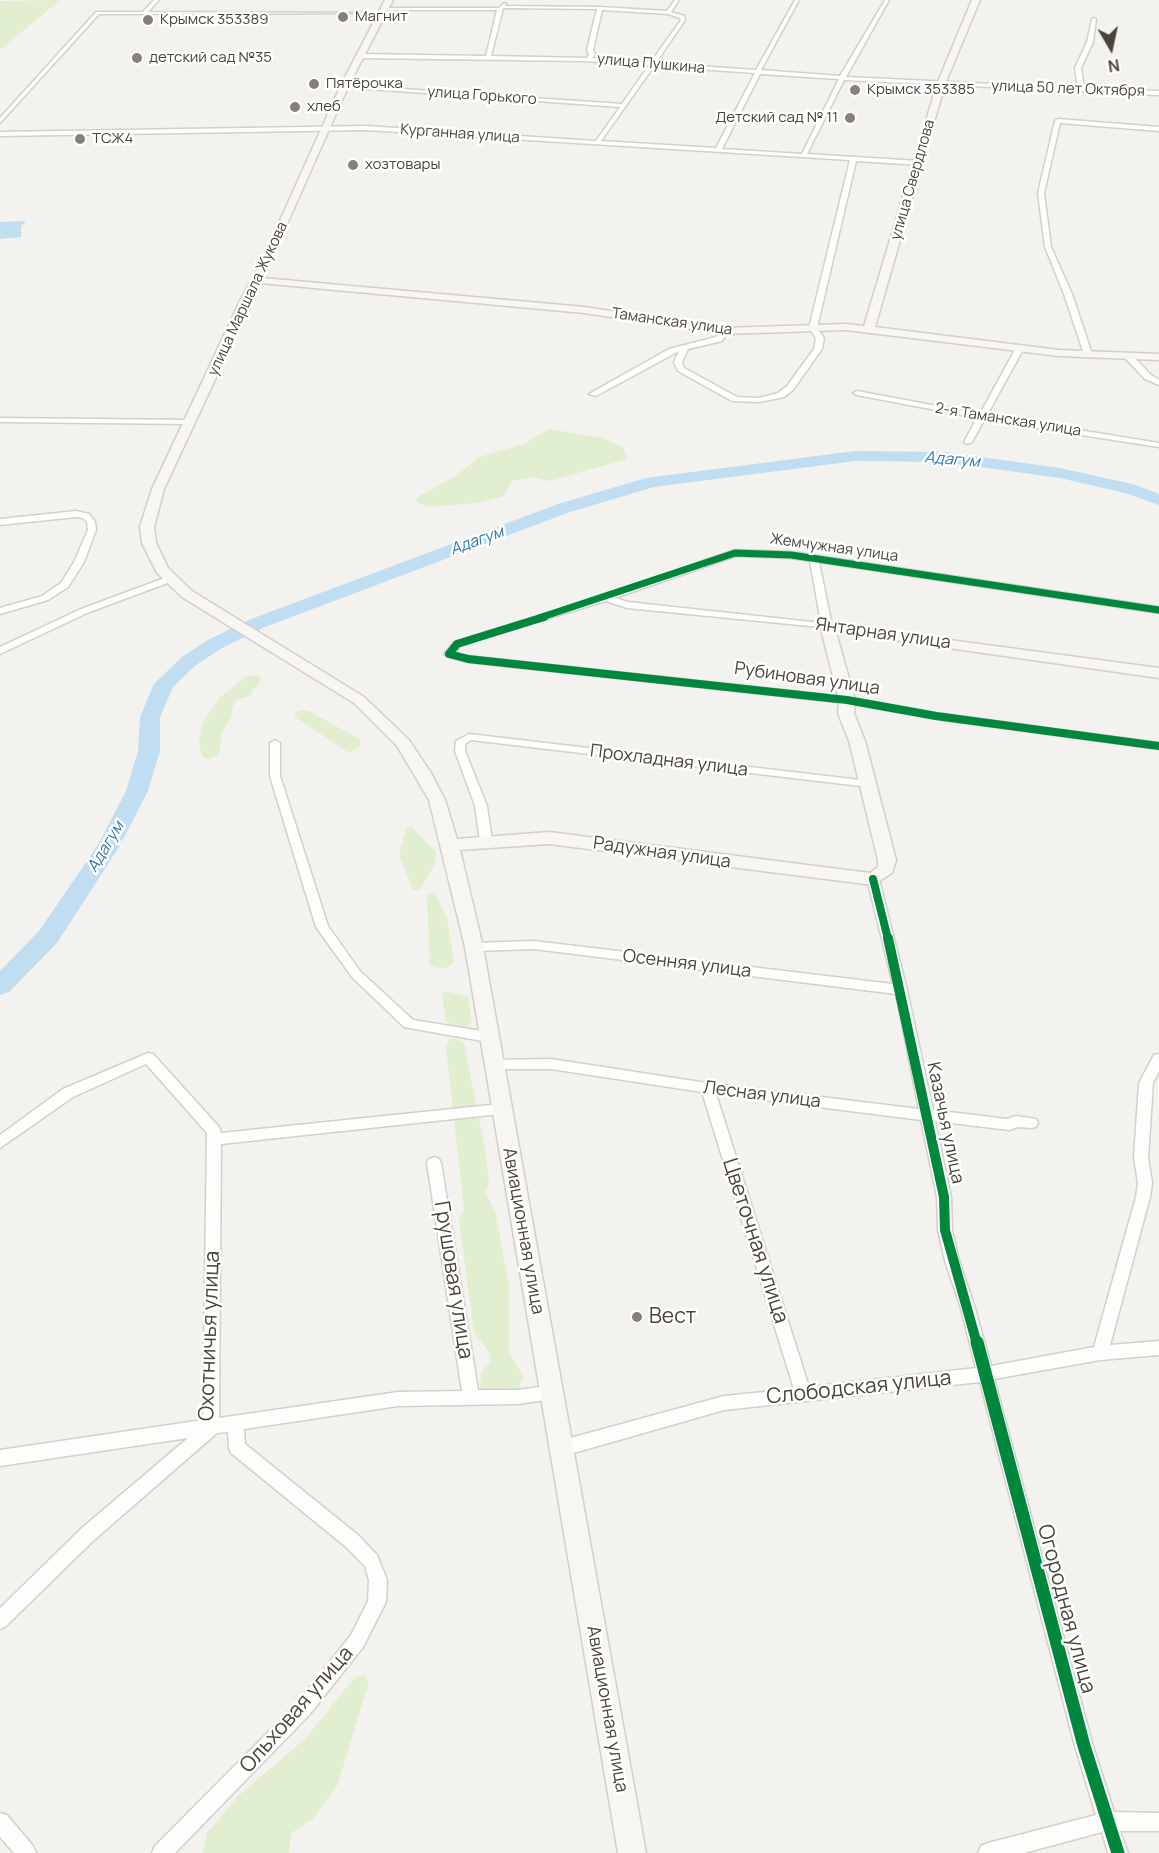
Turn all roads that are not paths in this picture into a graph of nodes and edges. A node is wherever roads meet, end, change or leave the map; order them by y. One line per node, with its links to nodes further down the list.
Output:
1 (157, 0): 13 (street)
2 (389, 0): 12 (main road, улица Маршала Жукова)
3 (505, 0): 10 (street)
4 (573, 0): 9 (street)
5 (678, 0): 14 (street)
6 (797, 0): 20 (street)
7 (887, 0): 21 (street)
8 (976, 0): 22 (main road, улица Свердлова)
9 (571, 7): 10 (street); 11 (street)
10 (502, 8): 12 (street); 17 (street)
11 (600, 8): 14 (street); 18 (street)
12 (384, 11): 13 (street); 16 (main road, улица Маршала Жукова)
13 (144, 13): 27 (street)
14 (668, 13): 19 (street)
15 (1094, 19): 24 (street)
16 (360, 56): 17 (street, улица Пушкина); 23 (main road, улица Маршала Жукова)
17 (488, 58): 18 (street, улица Пушкина)
18 (589, 59): 19 (street, улица Пушкина)
19 (650, 64): 20 (street, улица Пушкина); 26 (street)
20 (759, 73): 21 (street, улица Пушкина); 32 (street)
21 (842, 78): 22 (street, улица Пушкина); 33 (street)
22 (941, 84): 24 (street, улица 50 лет Октября); 35 (main road, улица Свердлова)
23 (344, 87): 26 (street, улица Горького); 28 (main road, улица Маршала Жукова)
24 (1081, 89): 25 (street, улица 50 лет Октября)
25 (1159, 93)
26 (621, 105): 31 (street)
27 (0, 121)
28 (325, 129): 30 (street, Курганная улица); 31 (street, Курганная улица); 36 (main road, улица Маршала Жукова)
29 (1159, 129): 42 (street)
30 (0, 134)
31 (597, 143): 32 (street, Курганная улица)
32 (718, 151): 33 (street, Курганная улица)
33 (803, 157): 34 (street, Курганная улица)
34 (853, 160): 35 (street, Курганная улица); 37 (street)
35 (919, 164): 38 (main road, улица Свердлова)
36 (256, 280): 39 (main road, Таманская улица); 50 (main road, улица Маршала Жукова)
37 (813, 328): 38 (main road, Таманская улица); 39 (main road, Таманская улица); 40 (street)
38 (869, 328): 41 (main road, Таманская улица)
39 (724, 330): 40 (street)
40 (685, 348): 46 (street)
41 (1020, 348): 42 (main road, Таманская улица); 48 (street)
42 (1088, 354): 43 (main road, Таманская улица)
43 (1128, 356): 44 (main road, Таманская улица); 45 (street)
44 (1159, 357)
45 (1159, 383)
46 (593, 393)
47 (857, 393): 48 (street, 2-я Таманская улица)
48 (983, 417): 51 (street); 52 (street, 2-я Таманская улица)
49 (0, 420): 50 (street)
50 (190, 422): 55 (main road, улица Маршала Жукова)
51 (968, 442)
52 (1159, 445)
53 (0, 522): 58 (street)
54 (814, 560): 56 (street, Жемчужная улица); 57 (street, Жемчужная улица); 59 (street)
55 (170, 579): 60 (street); 62 (main road, улица Маршала Жукова)
56 (606, 598): 59 (street, Янтарная улица); 61 (street, Жемчужная улица)
57 (1159, 610)
58 (0, 611)
59 (827, 626): 63 (main road, Янтарная улица); 64 (main road)
60 (0, 651)
61 (449, 654): 64 (street, Рубиновая улица)
62 (305, 664): 69 (main road, Авиационная улица)
63 (1159, 673)
64 (847, 700): 66 (street, Рубиновая улица); 67 (main road)
65 (275, 743): 73 (street)
66 (1159, 746)
67 (869, 784): 68 (street, Прохладная улица); 70 (main road)
68 (486, 841): 69 (main road, Радужная улица); 70 (main road, Радужная улица)
69 (450, 845): 71 (main road, Авиационная улица)
70 (873, 879): 72 (street, Казачья улица)
71 (474, 947): 72 (street, Осенняя улица); 73 (main road, Авиационная улица)
72 (901, 990): 79 (street, Казачья улица)
73 (488, 1037): 75 (main road, Авиационная улица)
74 (1159, 1059): 78 (street)
75 (492, 1064): 76 (street, Лесная улица); 77 (main road, Авиационная улица)
76 (707, 1089): 79 (street, Лесная улица); 88 (street, Цветочная улица)
77 (500, 1109): 81 (street); 87 (main road, Авиационная улица)
78 (1152, 1111): 85 (street)
79 (926, 1116): 80 (street, Лесная улица); 86 (street, Казачья улица)
80 (1031, 1123)
81 (214, 1139): 82 (street); 91 (street, Охотничья улица)
82 (0, 1142)
83 (434, 1163): 89 (street, Грушовая улица)
84 (1159, 1348): 85 (street, Слободская улица)
85 (1100, 1353): 86 (street, Слободская улица)
86 (983, 1374): 88 (street, Слободская улица); 95 (street, Огородная улица)
87 (552, 1392): 89 (street); 92 (main road, Авиационная улица)
88 (803, 1393): 92 (street, Слободская улица)
89 (471, 1397): 90 (street)
90 (236, 1424): 91 (street); 99 (street, Ольховая улица)
91 (211, 1428): 93 (street); 94 (street, Охотничья улица)
92 (563, 1448): 100 (main road, Авиационная улица)
93 (0, 1458)
94 (0, 1620)
95 (1108, 1821): 97 (street); 101 (street); 102 (street, Огородная улица)
96 (0, 1822): 98 (street)
97 (1159, 1822)
98 (26, 1853)
99 (162, 1853)
100 (632, 1853)
101 (988, 1853)
102 (1118, 1853)

